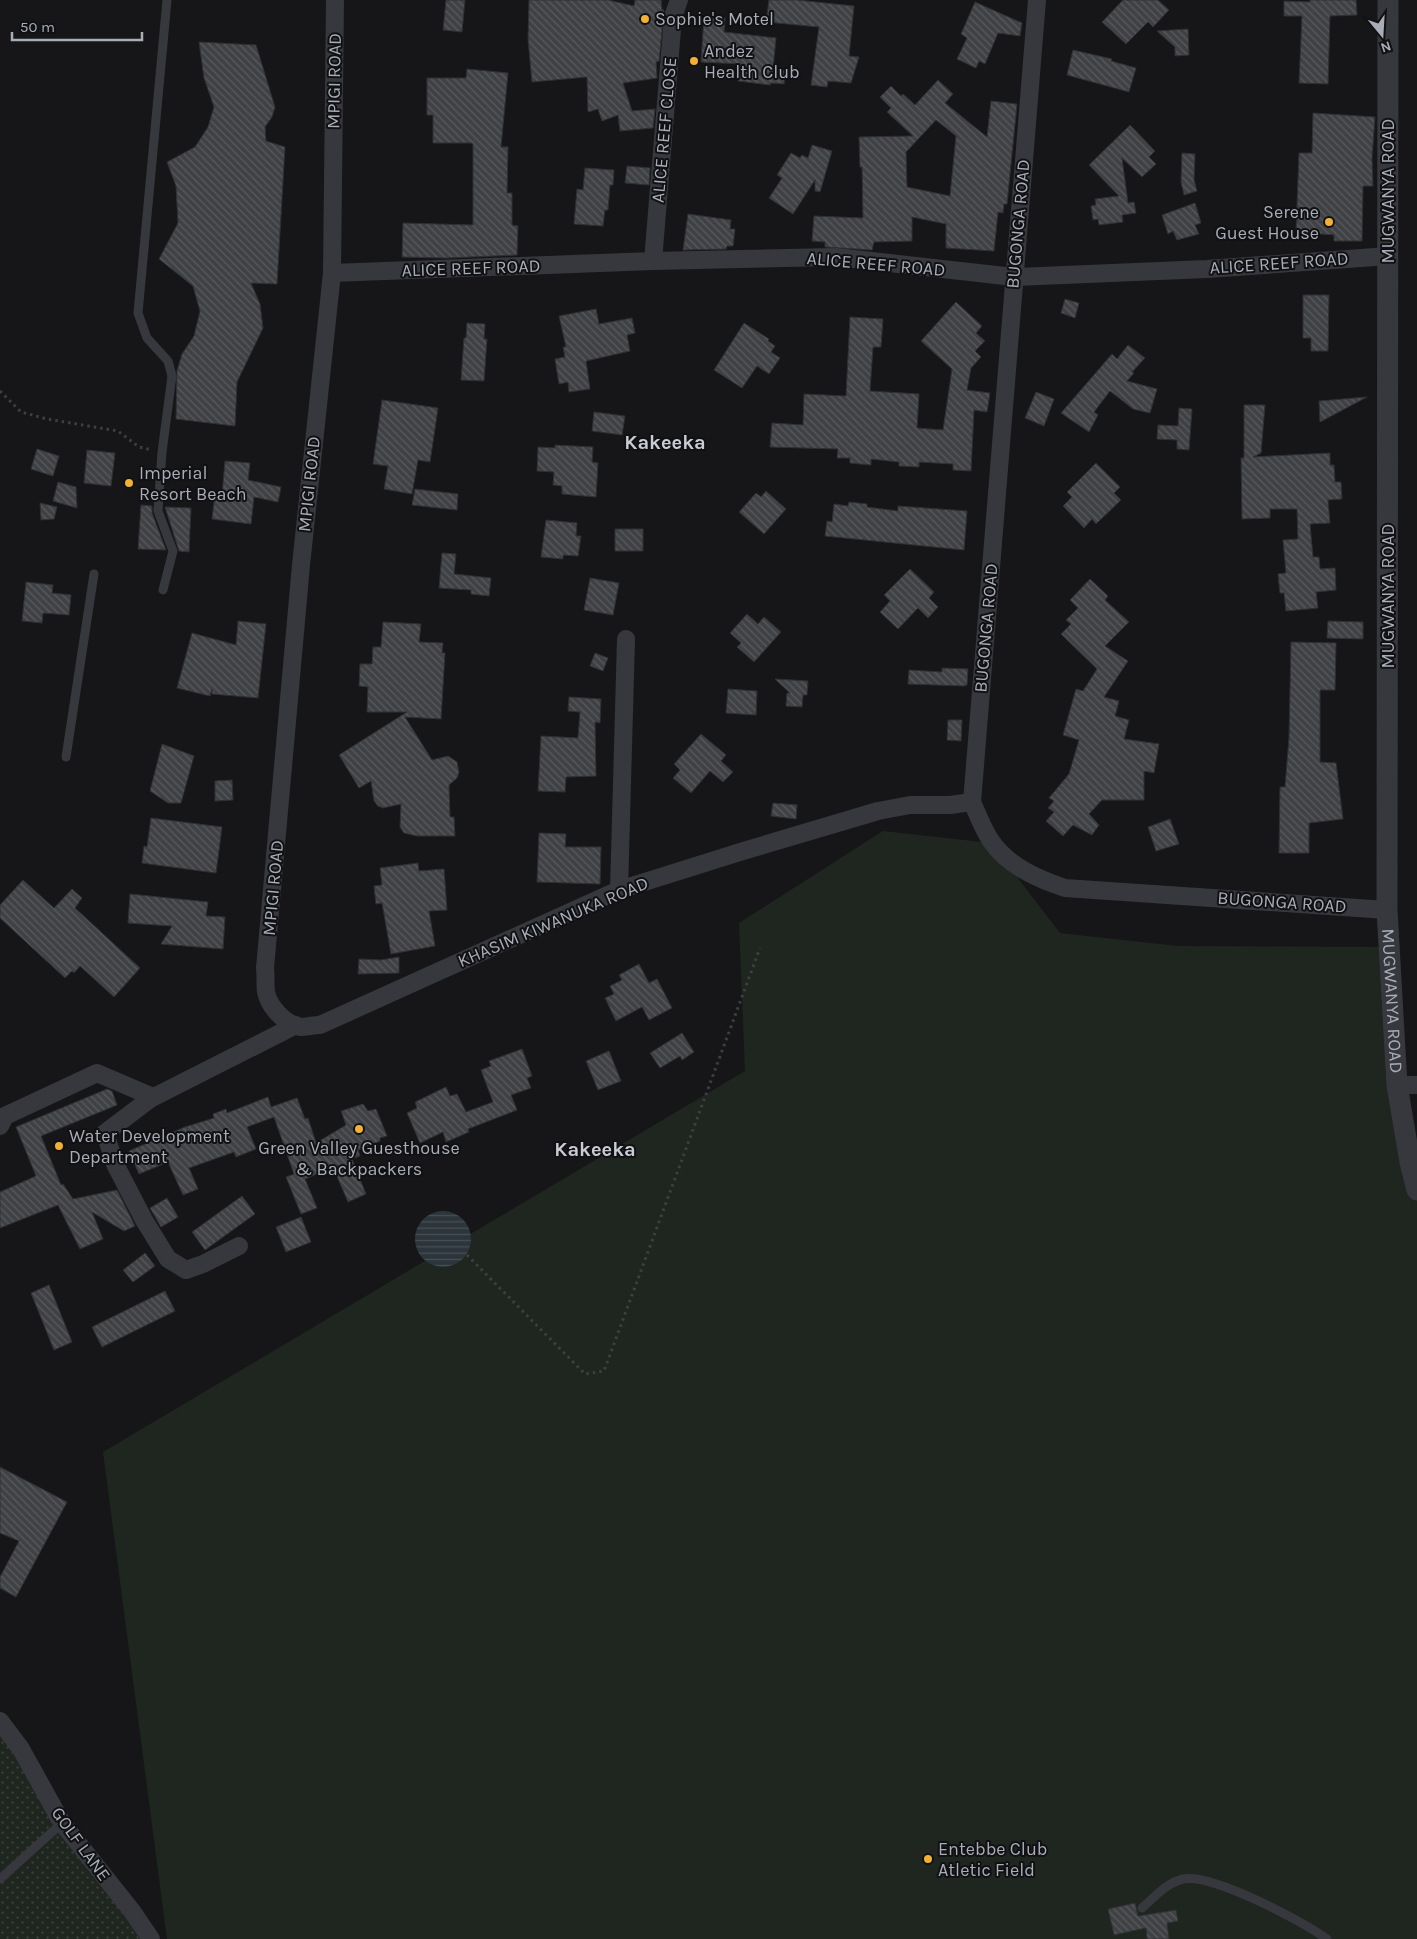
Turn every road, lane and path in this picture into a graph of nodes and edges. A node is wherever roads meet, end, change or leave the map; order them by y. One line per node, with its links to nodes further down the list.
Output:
1 (166, 0): 11 (lane)
2 (335, 0): 8 (street, MPIGI ROAD)
3 (679, 0): 7 (street, ALICE REEF CLOSE)
4 (1037, 0): 9 (street, BUGONGA ROAD)
5 (1388, 0): 6 (street, MUGWANYA ROAD)
6 (1389, 256): 9 (street, ALICE REEF ROAD); 18 (street, MUGWANYA ROAD)
7 (653, 260): 8 (street, ALICE REEF ROAD); 9 (street, ALICE REEF ROAD)
8 (332, 273): 20 (street, MPIGI ROAD)
9 (1014, 277): 16 (street, BUGONGA ROAD)
10 (0, 391): 11 (path)
11 (162, 452): 13 (lane)
12 (94, 574): 15 (lane)
13 (164, 590)
14 (626, 639): 17 (street)
15 (66, 757)
16 (972, 802): 17 (street, KHASIM KIWANUKA ROAD); 18 (street, BUGONGA ROAD)
17 (619, 890): 20 (street, KHASIM KIWANUKA ROAD)
18 (1387, 910): 21 (street, MUGWANYA ROAD)
19 (760, 948): 26 (path)
20 (296, 1025): 22 (street)
21 (1407, 1085): 24 (street, MUGWANYA ROAD)
22 (153, 1097): 23 (street); 25 (street)
23 (0, 1126)
24 (1417, 1190)
25 (238, 1246)
26 (467, 1255)
27 (0, 1721): 28 (street, GOLF LANE)
28 (62, 1823): 29 (lane); 31 (street, GOLF LANE)
29 (0, 1879)
30 (1142, 1908): 32 (lane)
31 (151, 1939)
32 (1327, 1939)

